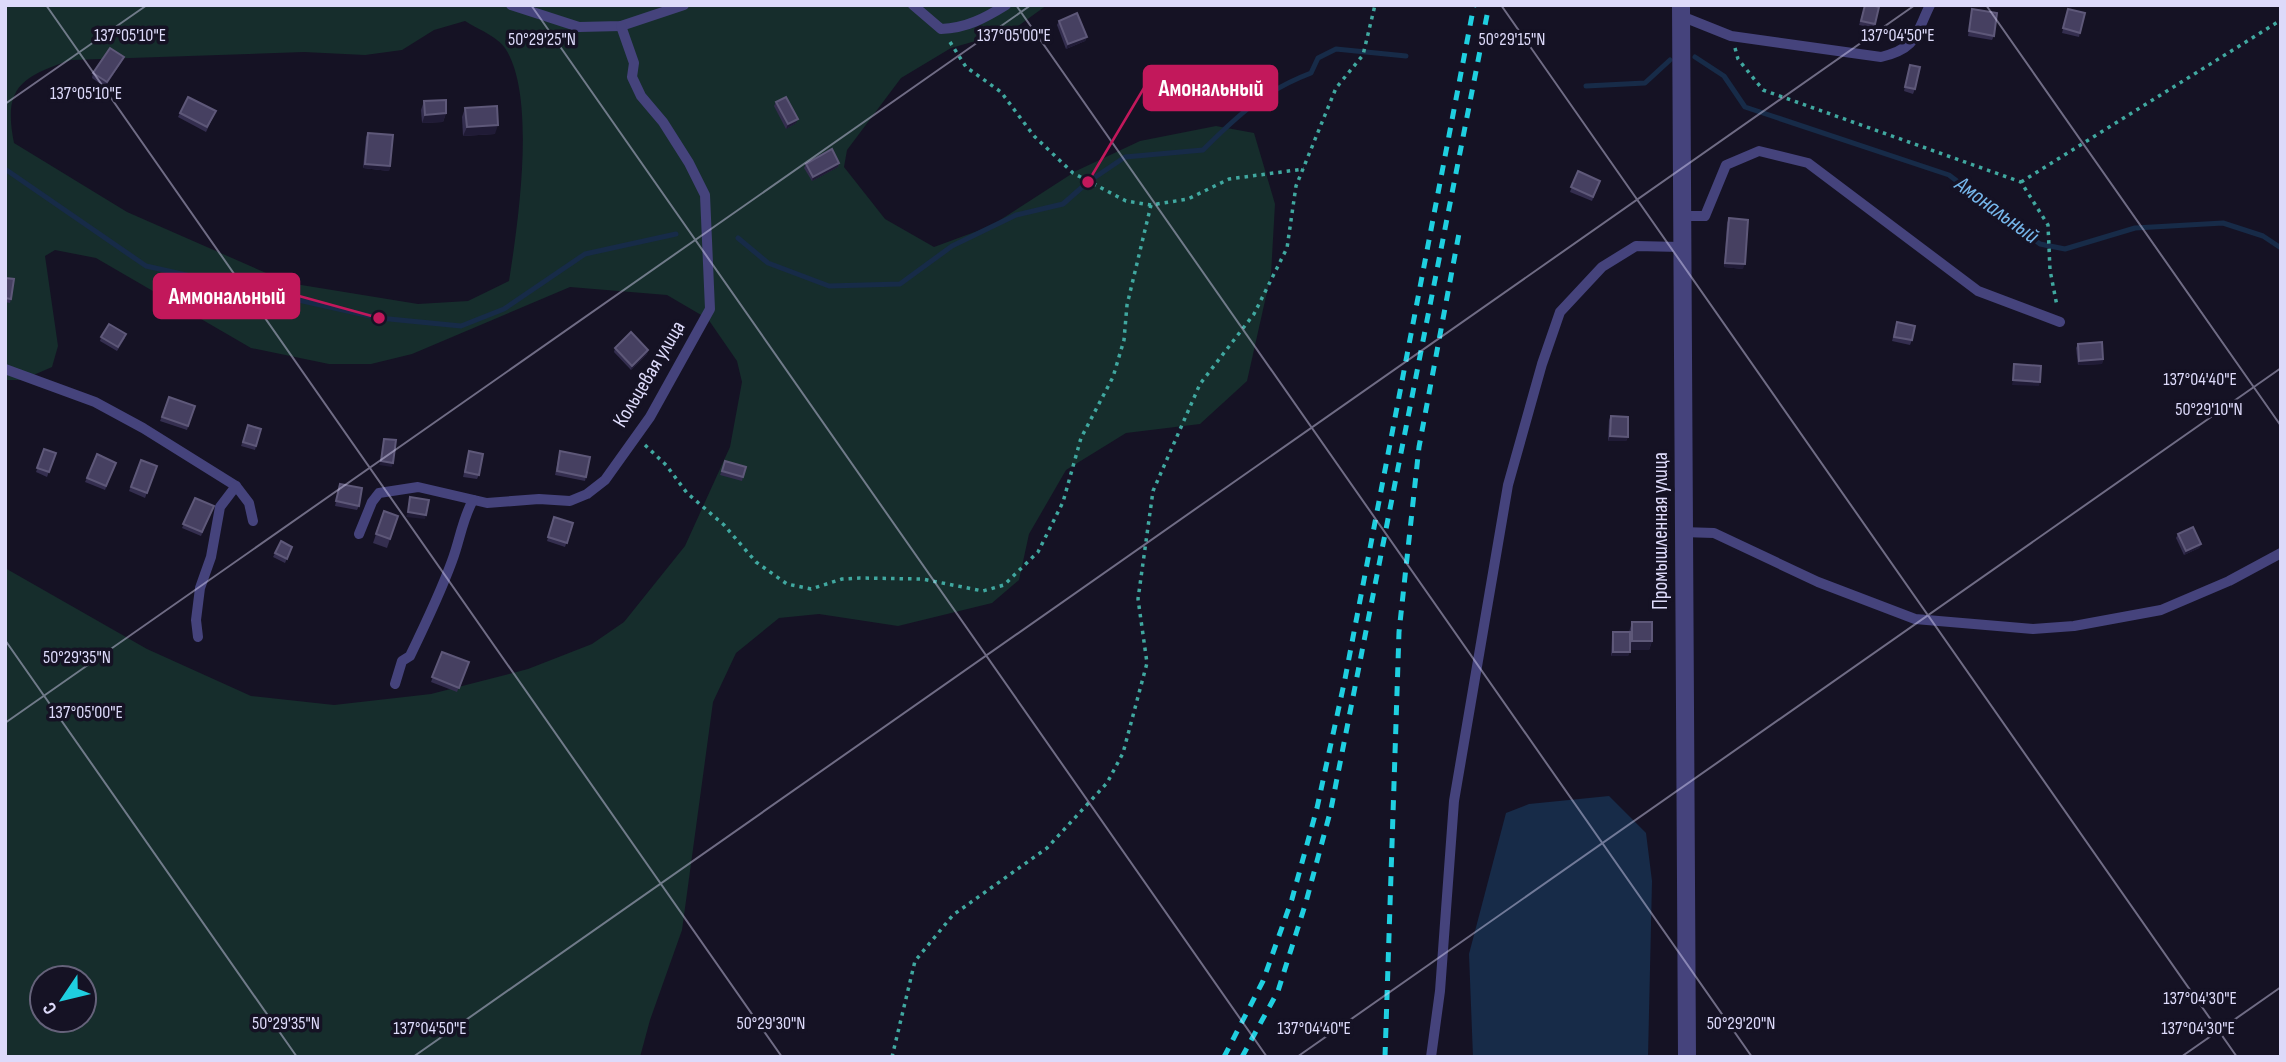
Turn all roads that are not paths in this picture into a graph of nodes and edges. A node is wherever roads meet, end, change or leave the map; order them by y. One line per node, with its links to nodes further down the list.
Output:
1 (511, 5): 7 (lane)
2 (684, 5): 7 (lane)
3 (913, 5): 4 (lane)
4 (1006, 5)
5 (1930, 5): 6 (lane)
6 (1681, 11): 8 (street, Промышленная улица)
7 (621, 26): 13 (lane, Кольцевая улица)
8 (1681, 216): 9 (street, Промышленная улица); 10 (lane)
9 (1681, 247): 15 (street, Промышленная улица); 20 (lane)
10 (2060, 322)
11 (5, 369): 12 (lane)
12 (236, 486): 14 (lane); 18 (lane)
13 (473, 500): 16 (lane, Кольцевая улица); 19 (lane)
14 (253, 521)
15 (1682, 532): 17 (lane); 21 (street, Промышленная улица)
16 (359, 534)
17 (2281, 553)
18 (198, 637)
19 (395, 684)
20 (1431, 1057)
21 (1687, 1057)

